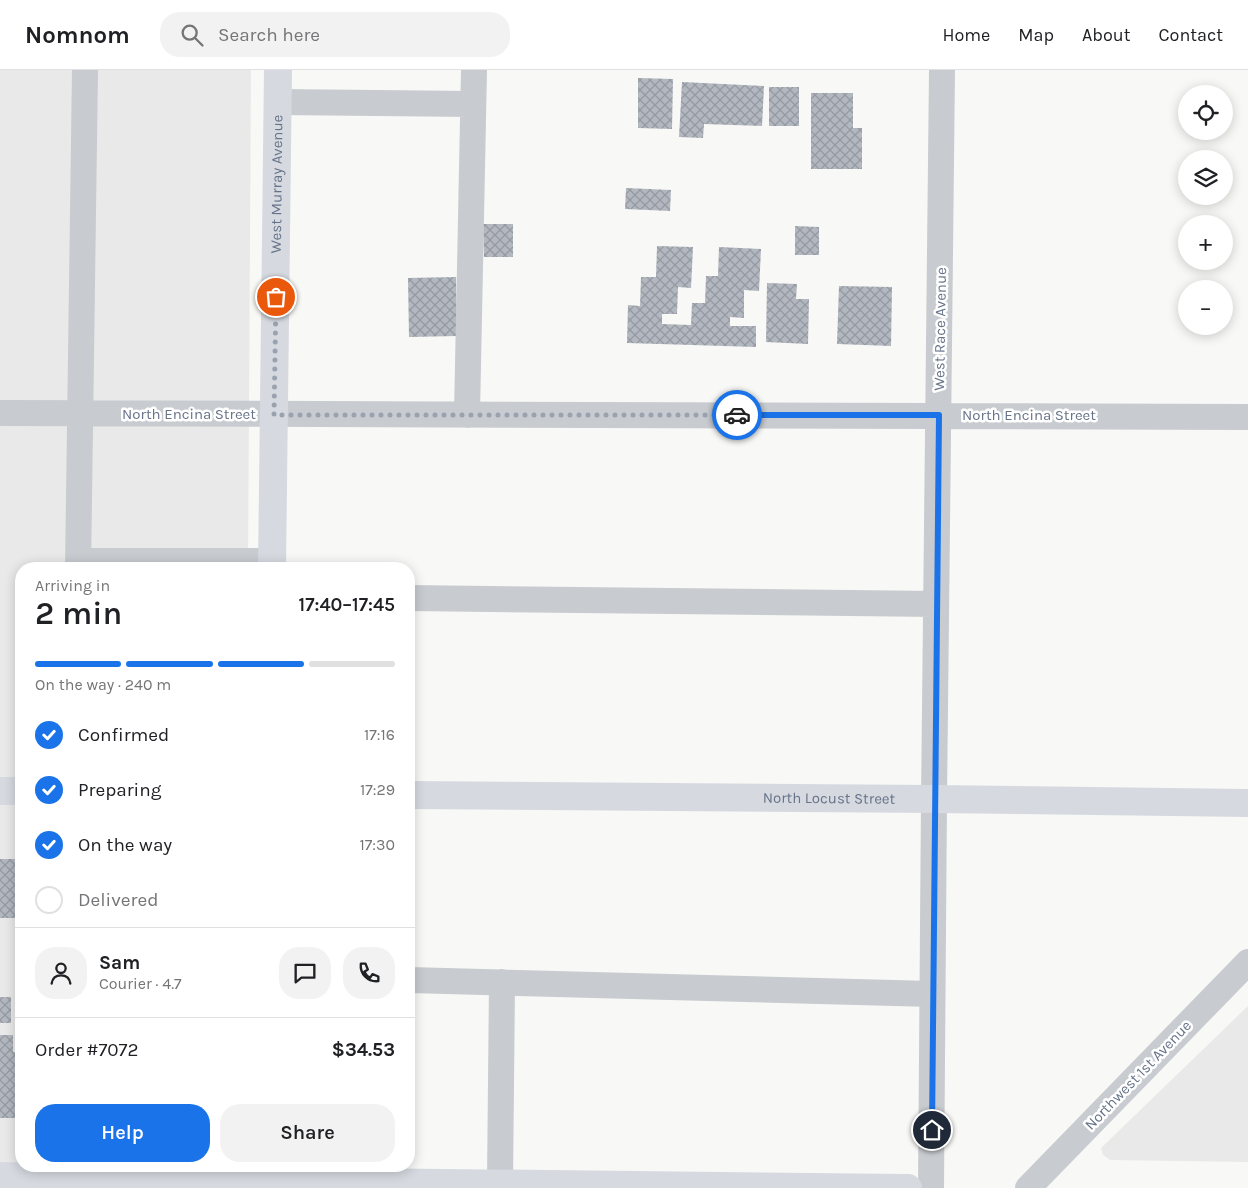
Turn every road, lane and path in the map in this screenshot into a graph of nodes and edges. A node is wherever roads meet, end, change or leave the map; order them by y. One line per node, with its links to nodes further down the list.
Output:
1 (85, 70): 8 (street)
2 (278, 70): 5 (main road, West Murray Avenue)
3 (474, 70): 6 (street)
4 (942, 70): 11 (street, West Race Avenue)
5 (278, 102): 6 (street); 9 (main road, West Murray Avenue)
6 (473, 104): 10 (street)
7 (0, 413): 8 (street, North Encina Street)
8 (80, 414): 9 (street, North Encina Street); 13 (street)
9 (274, 415): 10 (street, North Encina Street); 14 (main road, West Murray Avenue)
10 (467, 415): 11 (street, North Encina Street)
11 (939, 415): 12 (street, North Encina Street); 16 (street, West Race Avenue)
12 (1248, 417)
13 (78, 562)
14 (272, 562)
15 (415, 598): 16 (street)
16 (936, 604): 20 (street, West Race Avenue)
17 (0, 791): 18 (main road)
18 (15, 791)
19 (415, 795): 20 (main road, North Locust Street)
20 (934, 798): 21 (main road, North Locust Street); 25 (street, West Race Avenue)
21 (1248, 803)
22 (1248, 962): 34 (street, Northwest 1st Avenue)
23 (415, 980): 24 (street)
24 (502, 982): 25 (street); 29 (street)
25 (932, 994): 33 (street, West Race Avenue)
26 (0, 1176): 27 (main road)
27 (78, 1177): 28 (main road)
28 (268, 1178): 30 (main road)
29 (500, 1184): 30 (main road); 31 (main road)
30 (436, 1185)
31 (528, 1186): 32 (main road)
32 (908, 1188)
33 (931, 1188)
34 (1028, 1188)

